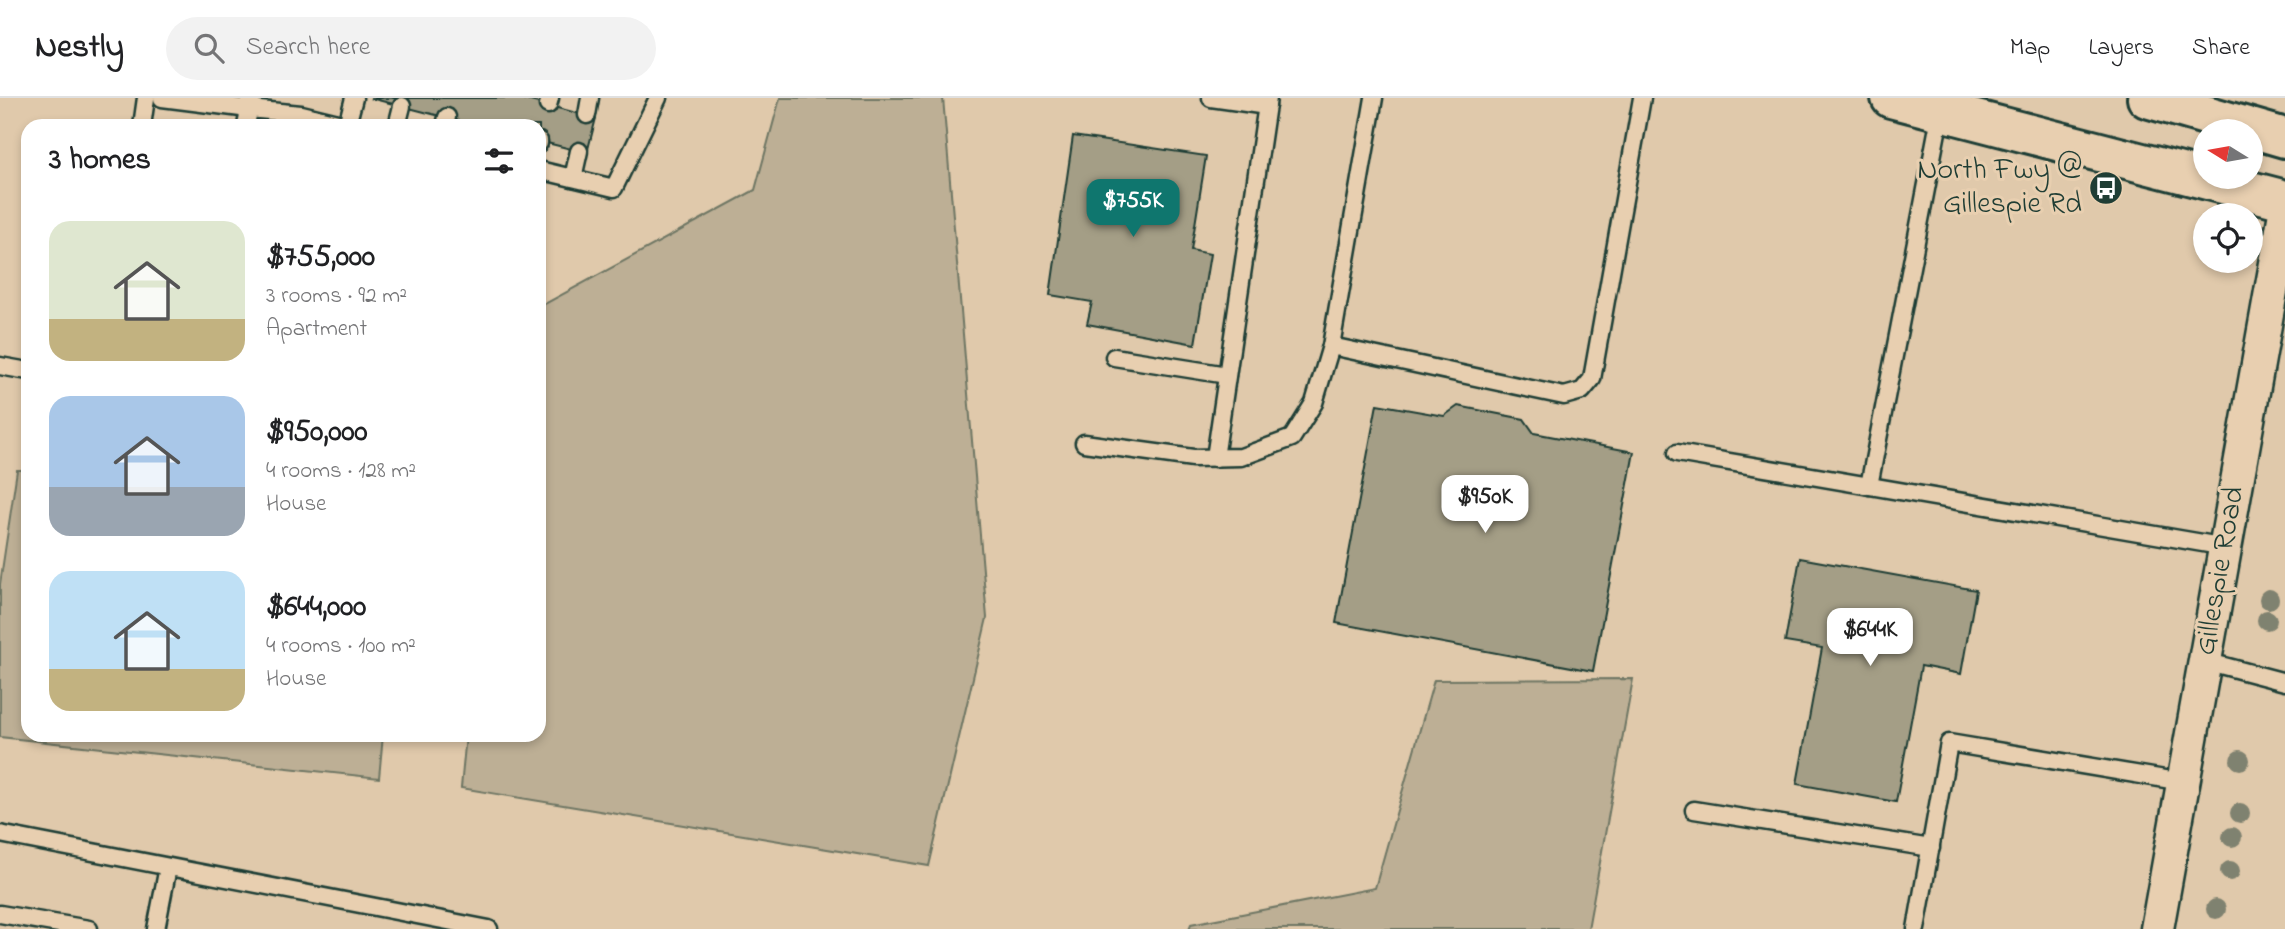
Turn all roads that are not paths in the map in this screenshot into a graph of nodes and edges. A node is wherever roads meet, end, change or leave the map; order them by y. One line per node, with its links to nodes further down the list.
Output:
1 (146, 98): 19 (lane)
2 (162, 98): 12 (lane)
3 (305, 98): 17 (lane)
4 (354, 98): 21 (lane)
5 (590, 98): 18 (lane)
6 (658, 98): 26 (lane)
7 (1211, 98): 13 (lane)
8 (1374, 98): 29 (lane)
9 (1642, 98): 29 (lane)
10 (1891, 98): 16 (main road)
11 (2147, 98): 23 (main road)
12 (226, 102): 14 (lane)
13 (1267, 102): 33 (lane)
14 (251, 103): 17 (lane)
15 (402, 106): 22 (lane)
16 (1941, 111): 27 (main road); 37 (lane)
17 (301, 114): 20 (lane)
18 (587, 116)
19 (143, 119)
20 (321, 119)
21 (350, 119)
22 (399, 119)
23 (2285, 138)
24 (579, 151): 26 (lane)
25 (546, 172): 26 (lane)
26 (572, 178)
27 (2285, 200)
28 (2285, 214): 38 (street, Gillespie Road)
29 (1331, 346): 36 (lane)
30 (1114, 357): 33 (lane)
31 (0, 366): 32 (lane)
32 (21, 370)
33 (1227, 375): 36 (lane)
34 (1084, 443): 36 (lane)
35 (1677, 453): 37 (lane)
36 (1215, 458)
37 (1869, 486): 38 (lane)
38 (2226, 547): 39 (street, Gillespie Road)
39 (2205, 661): 40 (lane); 41 (street, Gillespie Road)
40 (2285, 682)
41 (2183, 782): 44 (lane); 51 (street, Gillespie Road)
42 (1694, 810): 44 (lane)
43 (0, 834): 45 (lane)
44 (1931, 848): 50 (lane)
45 (168, 867): 48 (lane); 49 (lane)
46 (0, 914): 47 (lane)
47 (89, 929)
48 (156, 929)
49 (489, 929)
50 (1916, 929)
51 (2157, 929)

